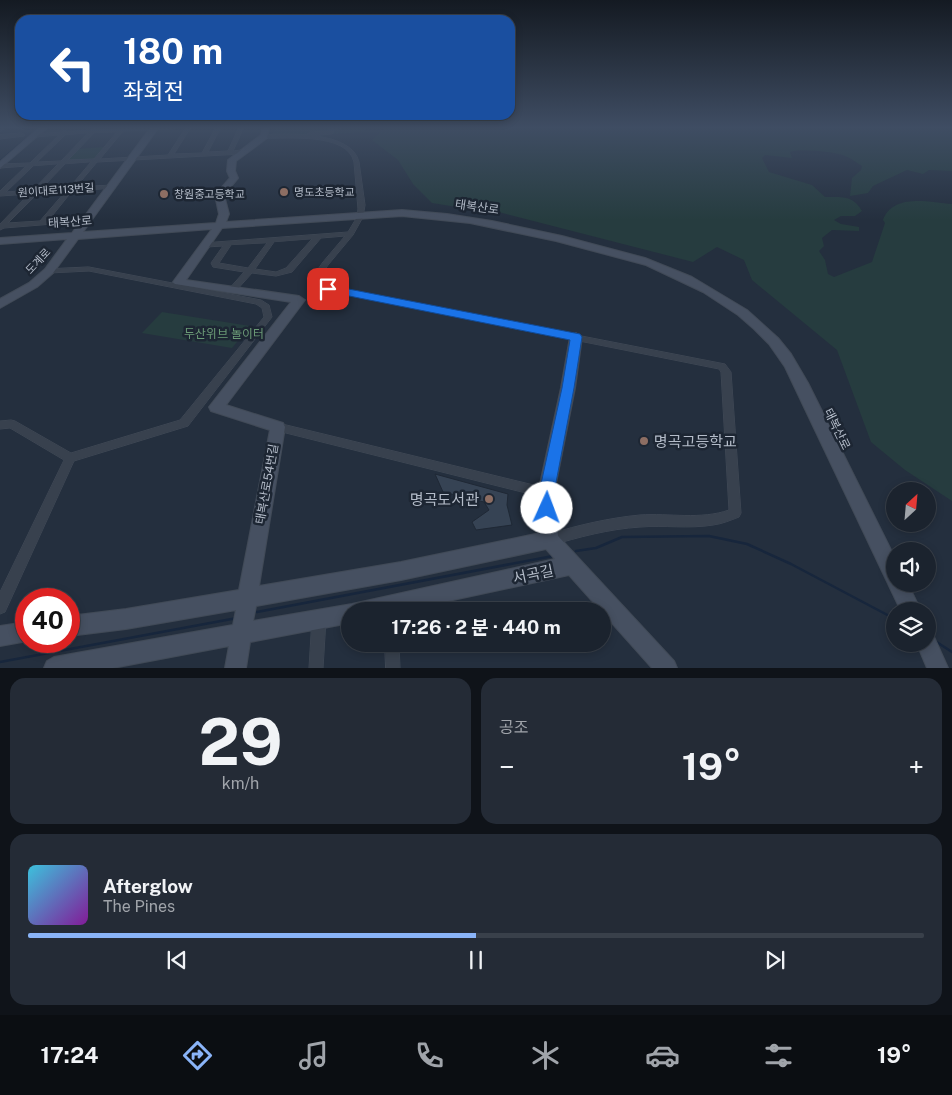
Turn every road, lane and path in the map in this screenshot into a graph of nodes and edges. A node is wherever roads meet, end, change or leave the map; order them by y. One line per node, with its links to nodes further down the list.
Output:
1 (36, 158): 9 (street)
2 (67, 158): 8 (street)
3 (129, 158): 7 (street)
4 (132, 158): 11 (street, 도계로)
5 (234, 158): 18 (street)
6 (355, 158): 15 (street)
7 (95, 160): 8 (street); 12 (street)
8 (63, 162): 9 (street); 13 (street)
9 (30, 164): 10 (street); 14 (street)
10 (0, 166)
11 (112, 187): 12 (street, 원이대로113번길); 16 (street, 도계로)
12 (71, 189): 13 (street, 원이대로113번길); 17 (street)
13 (35, 192): 14 (street, 원이대로113번길); 19 (street)
14 (0, 194)
15 (361, 215): 18 (street, 태복산로); 20 (street); 37 (street, 태복산로)
16 (88, 220): 17 (street); 21 (street, 도계로)
17 (42, 223): 19 (street)
18 (220, 225): 21 (street, 태복산로); 26 (street, 태복산로54번길)
19 (1, 227)
20 (349, 234): 22 (street); 31 (street)
21 (76, 236): 24 (street, 태복산로); 28 (street, 도계로)
22 (318, 237): 23 (street); 27 (street)
23 (272, 240): 25 (street); 27 (street)
24 (0, 241)
25 (229, 243): 26 (street); 27 (street)
26 (206, 245): 29 (street, 태복산로54번길)
27 (250, 270): 29 (street)
28 (49, 271): 30 (street, 도계로); 34 (street)
29 (232, 290): 33 (street, 태복산로54번길)
30 (0, 304)
31 (576, 337): 35 (street); 36 (street)
32 (0, 425): 34 (street)
33 (278, 428): 35 (street); 39 (street, 태복산로54번길)
34 (70, 458): 41 (street)
35 (546, 493): 36 (street)
36 (549, 540): 38 (street); 39 (street)
37 (886, 560)
38 (572, 565): 40 (street, 서곡길); 54 (street)
39 (247, 596): 44 (street); 45 (street, 태복산로54번길)
40 (417, 602)
41 (0, 607)
42 (341, 615): 43 (street)
43 (319, 619): 45 (street); 52 (street)
44 (80, 625)
45 (241, 632): 50 (street); 51 (street, 태복산로54번길)
46 (15, 634): 47 (street)
47 (0, 636)
48 (392, 652): 53 (street)
49 (931, 652): 55 (street)
50 (58, 667)
51 (235, 668)
52 (316, 668)
53 (393, 668)
54 (667, 668)
55 (938, 668)

